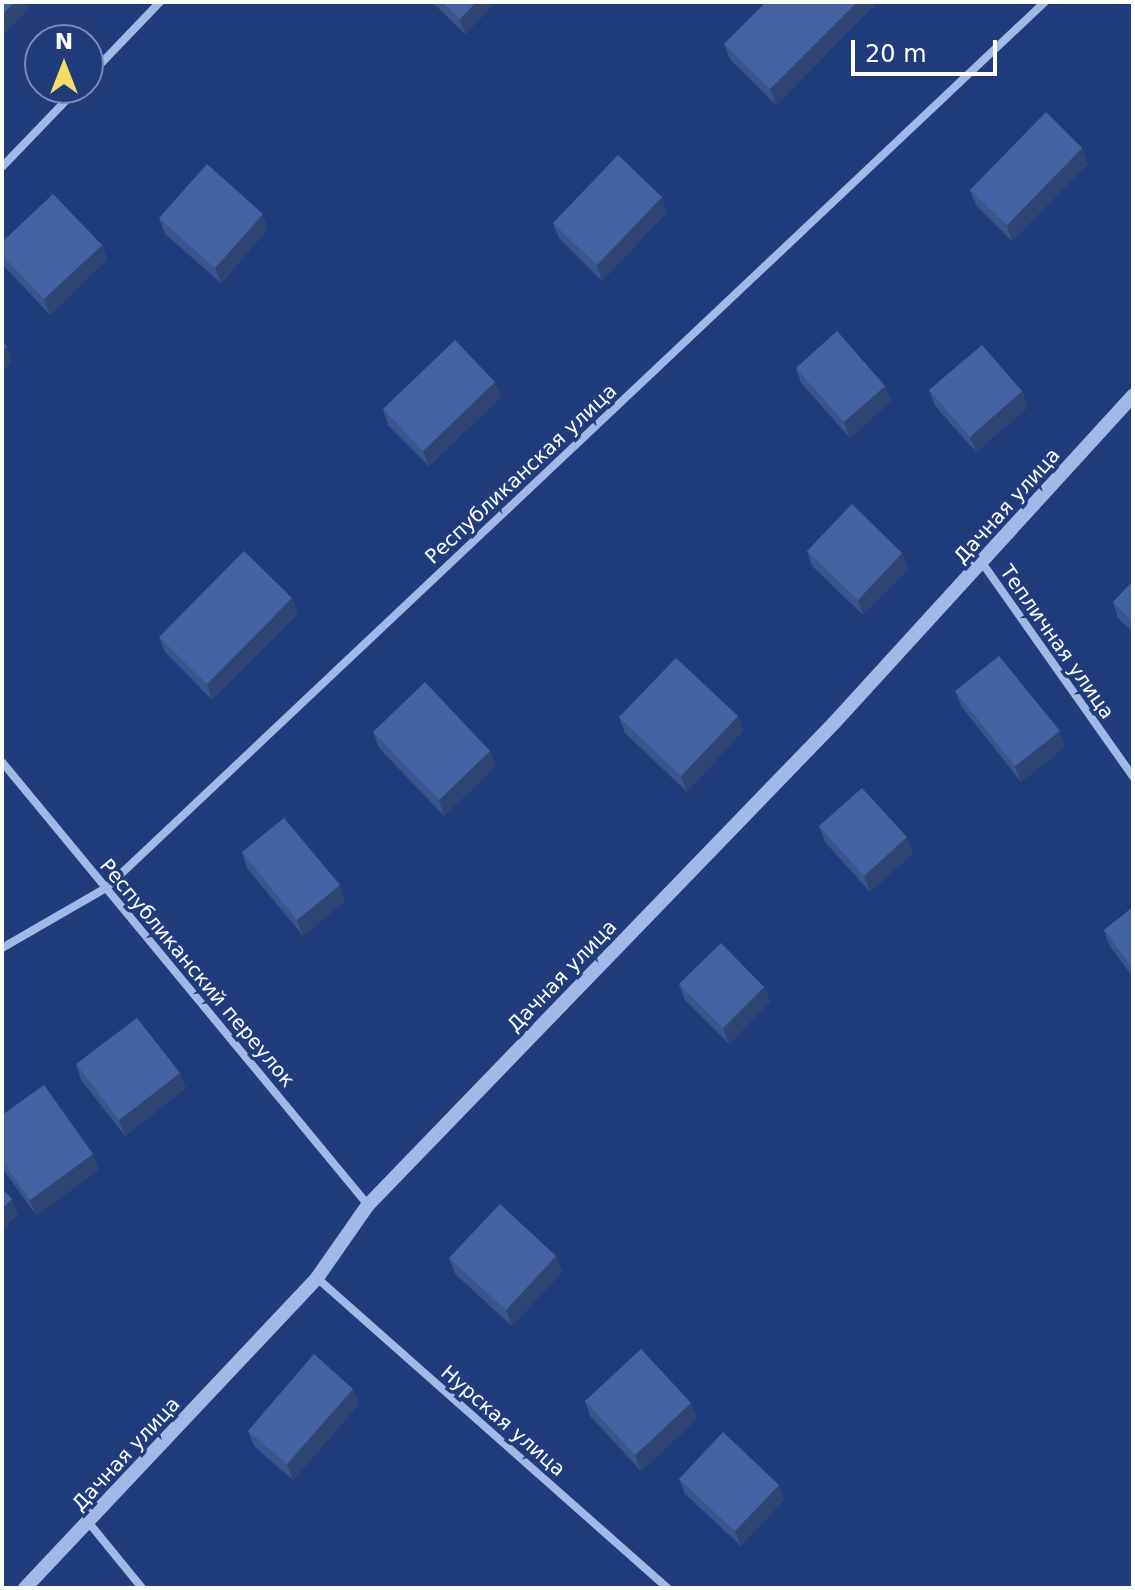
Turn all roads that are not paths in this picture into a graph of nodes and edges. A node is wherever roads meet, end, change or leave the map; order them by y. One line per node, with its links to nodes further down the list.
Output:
1 (160, 2): 3 (street)
2 (1045, 2): 10 (street, Республиканская улица)
3 (104, 60)
4 (63, 104): 5 (street)
5 (2, 167)
6 (1133, 395): 7 (street, Дачная улица)
7 (983, 564): 9 (street, Тепличная улица); 12 (street, Дачная улица)
8 (2, 762): 10 (street, Республиканский переулок)
9 (1133, 777)
10 (106, 888): 11 (street, Республиканская улица); 12 (street, Республиканский переулок)
11 (2, 948)
12 (368, 1205): 13 (street, Дачная улица)
13 (317, 1278): 14 (street, Дачная улица); 17 (street, Нурская улица)
14 (89, 1523): 15 (street, Дачная улица); 16 (street)
15 (25, 1588)
16 (142, 1588)
17 (668, 1588)

